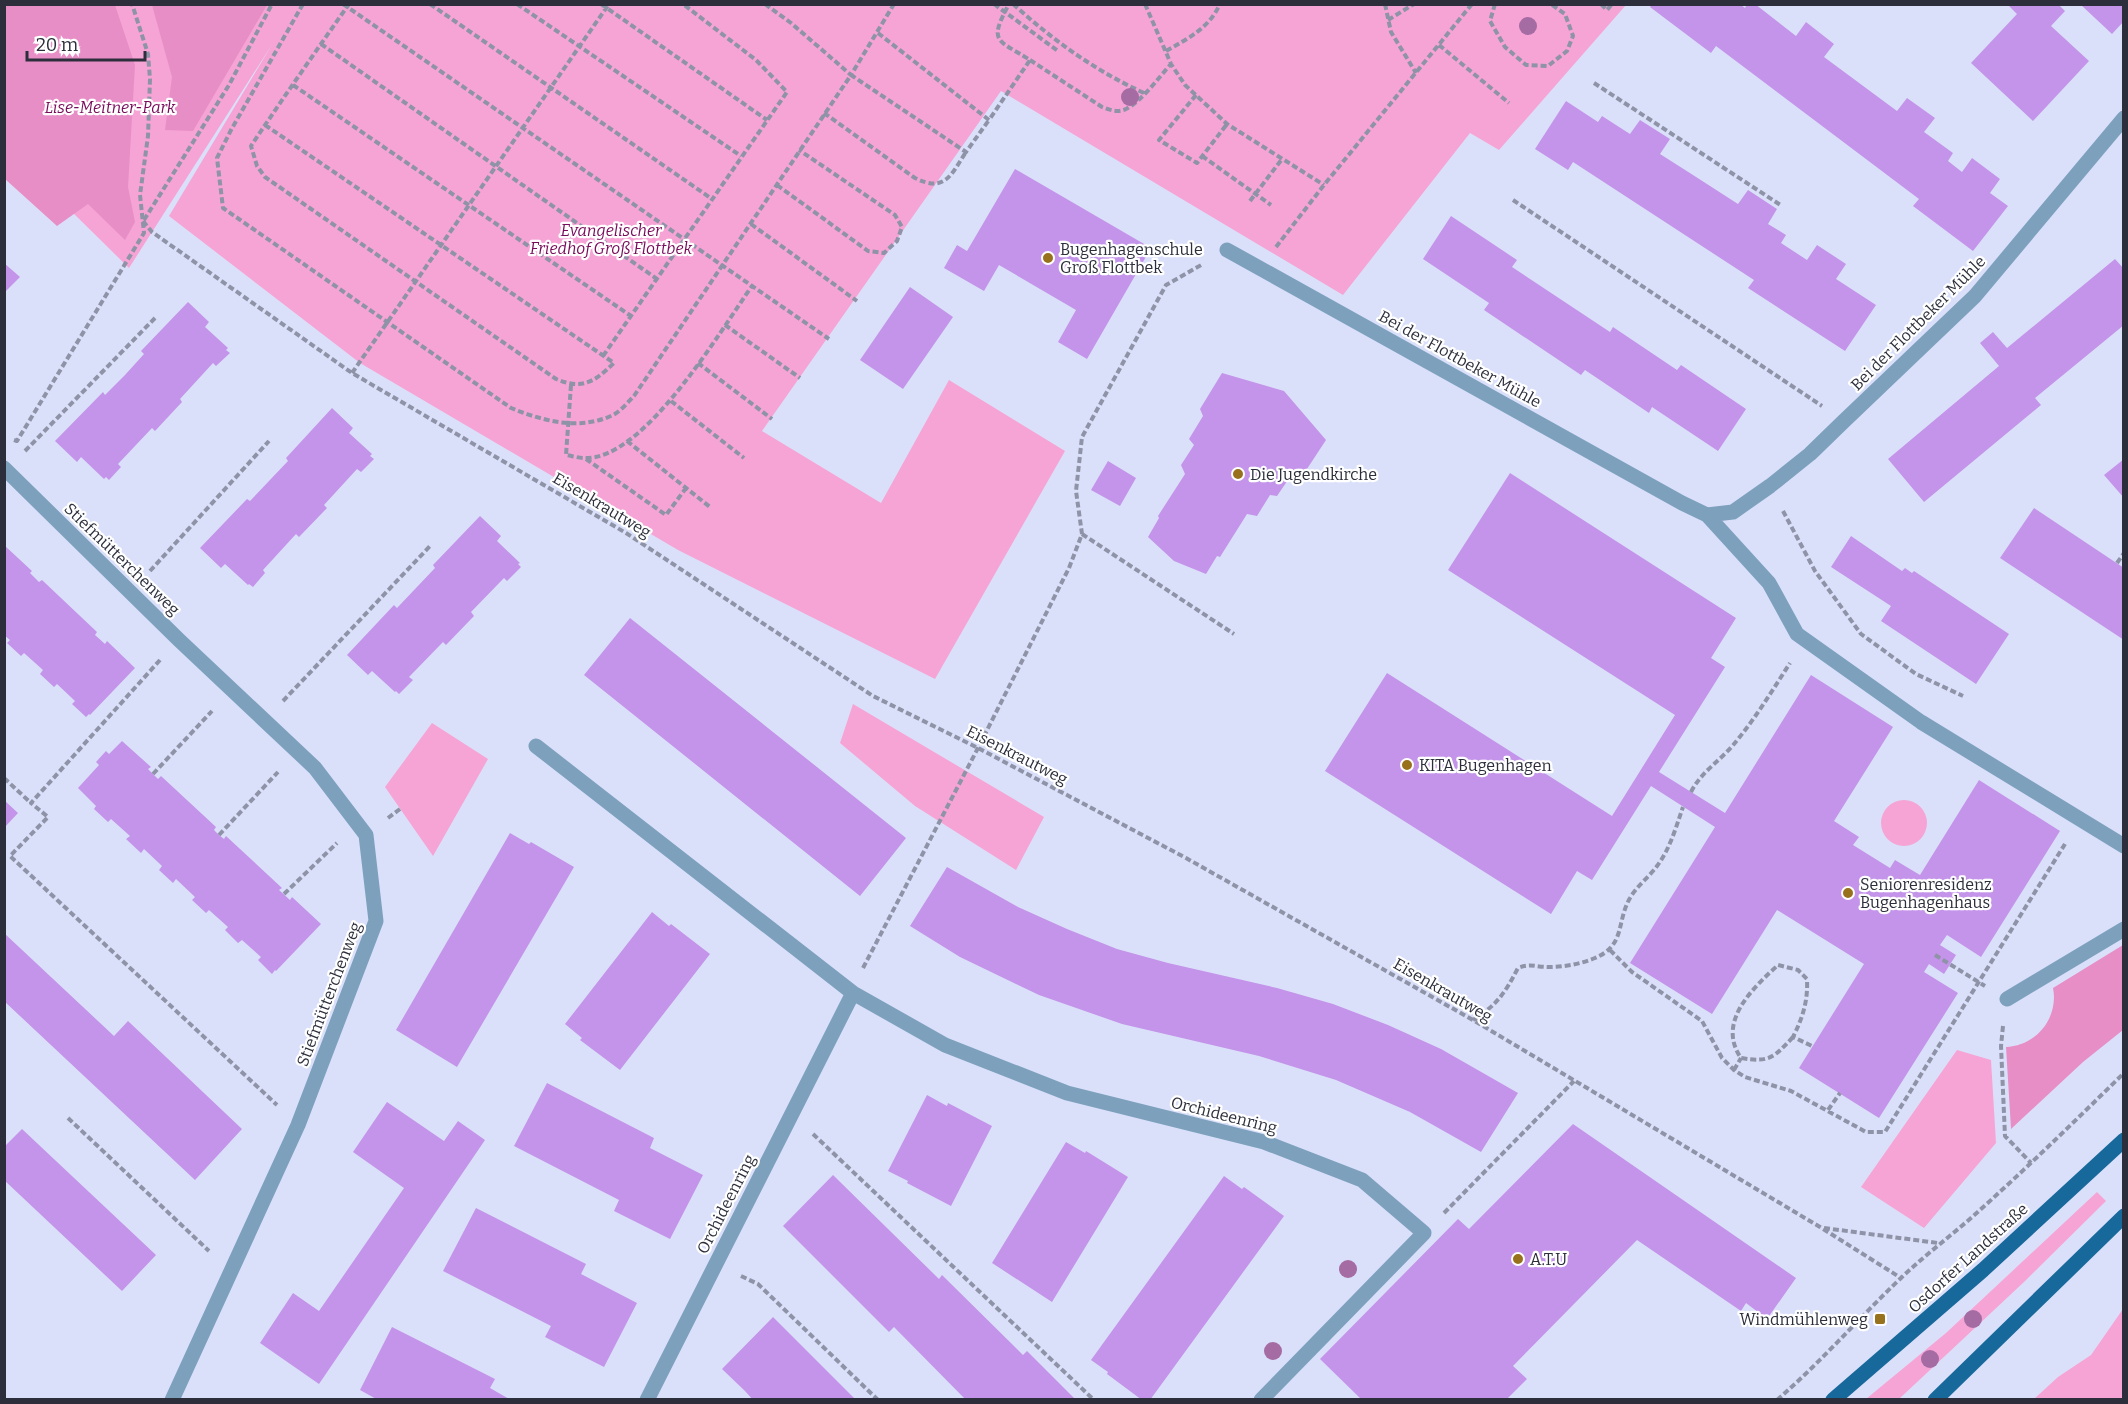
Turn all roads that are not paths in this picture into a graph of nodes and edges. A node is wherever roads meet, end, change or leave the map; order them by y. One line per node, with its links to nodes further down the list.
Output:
1 (2124, 118): 4 (street, Bei der Flottbeker Mühle)
2 (1227, 250): 4 (street, Bei der Flottbeker Mühle)
3 (5, 469): 12 (street, Stiefmütterchenweg)
4 (1707, 515): 6 (street, Bei der Flottbeker Mühle)
5 (536, 746): 8 (street, Orchideenring)
6 (2124, 846)
7 (2124, 929): 9 (street)
8 (853, 993): 13 (street, Orchideenring); 14 (street, Orchideenring)
9 (2007, 999)
10 (2124, 1140): 15 (main road, Osdorfer Landstraße)
11 (2124, 1216): 16 (main road)
12 (172, 1400)
13 (647, 1400)
14 (1261, 1400)
15 (1833, 1400)
16 (1935, 1400)

